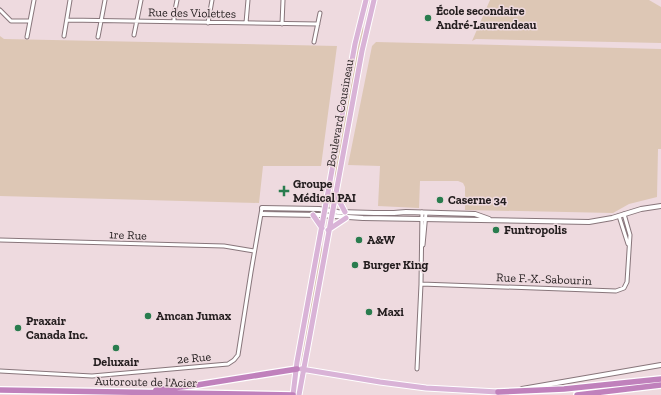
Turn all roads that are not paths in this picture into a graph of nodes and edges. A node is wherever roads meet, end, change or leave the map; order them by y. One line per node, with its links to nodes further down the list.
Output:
1 (34, 0): 14 (street)
2 (70, 0): 13 (street)
3 (105, 0): 15 (street)
4 (141, 0): 16 (street)
5 (177, 0): 17 (street)
6 (212, 0): 18 (street)
7 (248, 0): 19 (street)
8 (284, 0): 20 (street)
9 (366, 0): 32 (main road, Boulevard Cousineau)
10 (374, 0): 27 (main road, Boulevard Cousineau)
11 (0, 10): 14 (street)
12 (320, 13): 21 (street)
13 (66, 20): 15 (street, Rue des Violettes); 23 (street)
14 (30, 21): 22 (street)
15 (101, 21): 16 (street, Rue des Violettes); 25 (street)
16 (138, 21): 17 (street, Rue des Violettes); 24 (street)
17 (174, 21): 18 (street, Rue des Violettes)
18 (208, 23): 19 (street, Rue des Violettes)
19 (246, 23): 20 (street, Rue des Violettes)
20 (282, 24): 21 (street, Rue des Violettes)
21 (318, 24): 26 (street)
22 (27, 36)
23 (64, 36)
24 (134, 36)
25 (98, 37)
26 (314, 42)
27 (336, 195): 30 (main road); 33 (main road, Boulevard Cousineau)
28 (661, 206): 36 (street)
29 (262, 208): 32 (street); 34 (street, 2e Rue)
30 (345, 212): 31 (street); 33 (street)
31 (424, 212): 38 (street); 39 (street)
32 (325, 213): 33 (street); 35 (street); 40 (main road, Boulevard Cousineau)
33 (331, 213): 37 (street); 41 (main road, Boulevard Cousineau)
34 (262, 214): 35 (street); 43 (street, 2e Rue)
35 (313, 215): 40 (main road)
36 (622, 215): 39 (street); 44 (street, Rue F.-X.-Sabourin)
37 (346, 218): 38 (street); 41 (main road)
38 (424, 219): 39 (street); 44 (street)
39 (492, 220)
40 (322, 228): 46 (main road, Boulevard Cousineau)
41 (328, 230): 48 (main road, Boulevard Cousineau)
42 (0, 240): 43 (street, 1re Rue)
43 (254, 251): 49 (street, 2e Rue)
44 (421, 284): 47 (street)
45 (661, 365): 54 (street)
46 (297, 368): 48 (main road); 55 (highway); 56 (main road, Boulevard Cousineau)
47 (417, 368)
48 (304, 369): 53 (main road, Boulevard Cousineau); 54 (main road)
49 (0, 371)
50 (661, 379): 54 (highway)
51 (661, 385): 57 (highway)
52 (0, 390): 55 (highway, Autoroute de l'Acier)
53 (299, 392)
54 (498, 392)
55 (134, 393): 56 (highway, Autoroute de l'Acier)
56 (293, 393)
57 (577, 395)

